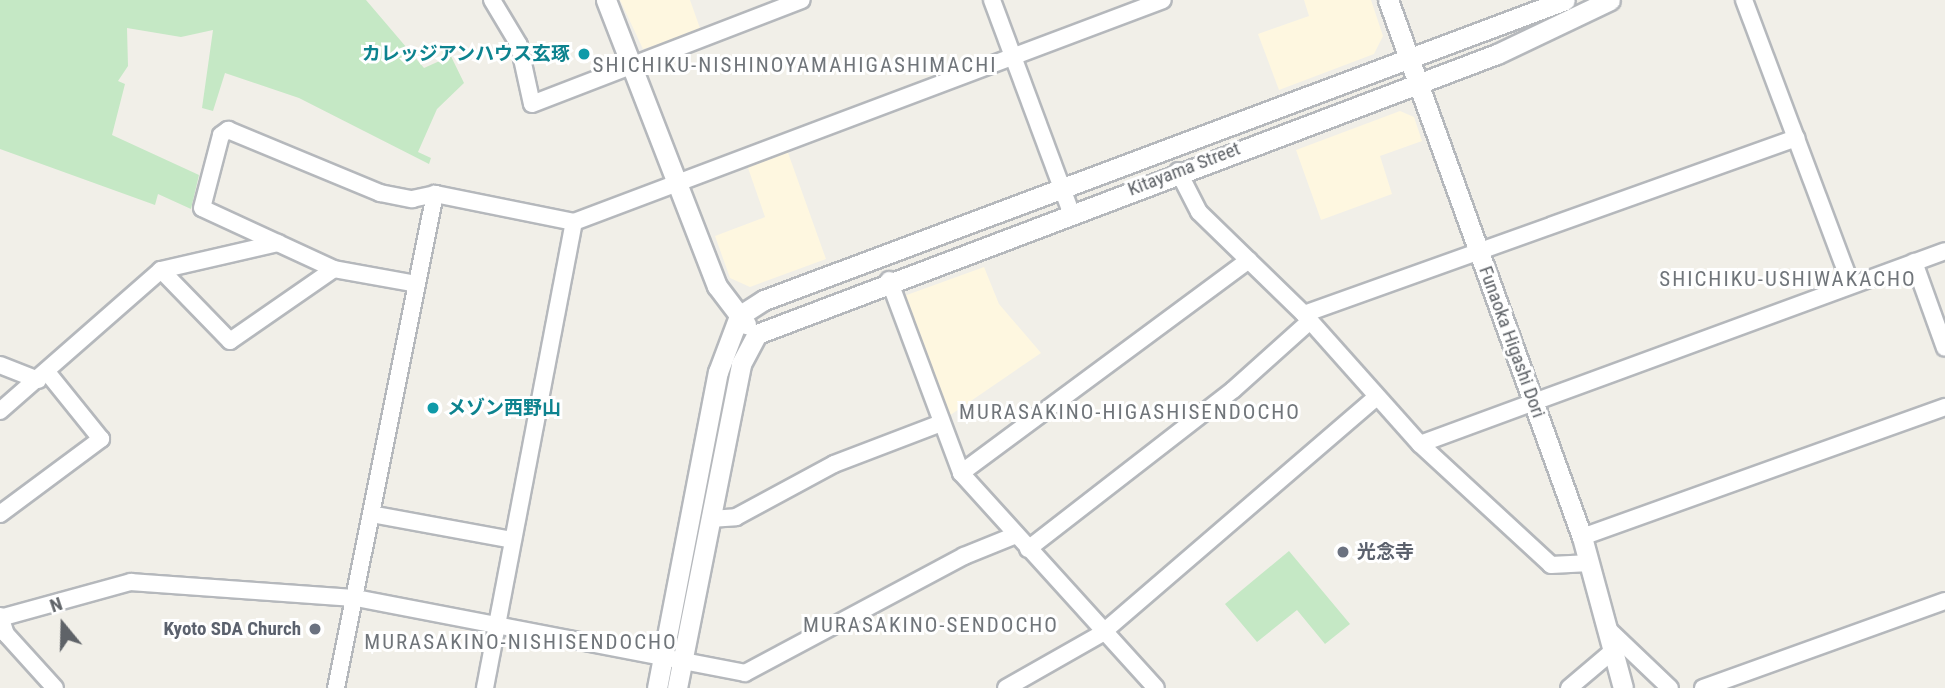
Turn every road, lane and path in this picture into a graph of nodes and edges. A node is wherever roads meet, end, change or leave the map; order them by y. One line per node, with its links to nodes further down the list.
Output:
1 (492, 0): 12 (street)
2 (606, 0): 12 (street)
3 (802, 0): 12 (street)
4 (992, 0): 10 (street)
5 (1163, 0): 10 (street)
6 (1388, 0): 11 (street, Funaoka Higashi Dori)
7 (1610, 0): 9 (street, Kitayama Street)
8 (1744, 0): 14 (street)
9 (1572, 6): 11 (street, Kitayama Street); 13 (street, Kitayama Street)
10 (1013, 57): 17 (street); 18 (street)
11 (1411, 62): 13 (street, Funaoka Higashi Dori); 15 (street, Kitayama Street)
12 (631, 66): 17 (street)
13 (1418, 82): 16 (street, Kitayama Street); 23 (street, Funaoka Higashi Dori)
14 (1796, 138): 23 (street); 31 (street)
15 (1171, 151): 16 (street); 18 (street, Kitayama Street)
16 (1178, 172): 20 (street, Kitayama Street); 25 (street)
17 (676, 183): 21 (street); 32 (street)
18 (1063, 190): 20 (street); 32 (street, Kitayama Street)
19 (435, 194): 21 (street); 22 (street); 30 (street)
20 (1071, 212): 29 (street, Kitayama Street)
21 (574, 222): 50 (street)
22 (278, 243): 27 (street); 28 (street)
23 (1479, 251): 33 (street); 39 (street, Funaoka Higashi Dori)
24 (1945, 251): 26 (street)
25 (1249, 260): 33 (street); 44 (street)
26 (1914, 262): 31 (street); 35 (street)
27 (334, 269): 28 (street); 30 (street)
28 (161, 270): 37 (street)
29 (889, 280): 34 (street, Kitayama Street); 42 (street)
30 (417, 284): 46 (street)
31 (1851, 284): 39 (street)
32 (739, 316): 34 (street); 59 (street)
33 (1307, 318): 38 (street); 51 (street)
34 (757, 334): 47 (street)
35 (1945, 348)
36 (0, 365): 37 (street)
37 (42, 376): 41 (street); 45 (street)
38 (1377, 397): 43 (street); 57 (street)
39 (1534, 403): 43 (street); 49 (street, Funaoka Higashi Dori)
40 (1945, 407): 49 (street)
41 (0, 411)
42 (939, 424): 44 (street); 47 (street)
43 (1420, 444): 52 (street)
44 (961, 473): 48 (street)
45 (0, 514)
46 (371, 514): 50 (street); 53 (street)
47 (718, 520): 60 (street)
48 (1016, 535): 51 (street); 60 (street)
49 (1582, 537): 52 (street, Funaoka Higashi Dori)
50 (513, 540): 56 (street)
51 (1028, 549): 57 (street)
52 (1590, 563): 58 (street, Funaoka Higashi Dori)
53 (356, 598): 55 (street); 56 (street); 62 (street)
54 (1945, 601): 71 (street)
55 (0, 617): 61 (street)
56 (497, 626): 59 (street); 63 (street)
57 (1101, 634): 66 (street); 67 (street)
58 (1612, 640): 68 (street); 69 (street, Funaoka Higashi Dori); 70 (street)
59 (663, 657): 60 (street); 64 (street)
60 (683, 661): 65 (street)
61 (55, 688)
62 (336, 688)
63 (485, 688)
64 (657, 688)
65 (677, 688)
66 (1006, 688)
67 (1156, 688)
68 (1569, 688)
69 (1623, 688)
70 (1670, 688)
71 (1703, 688)

